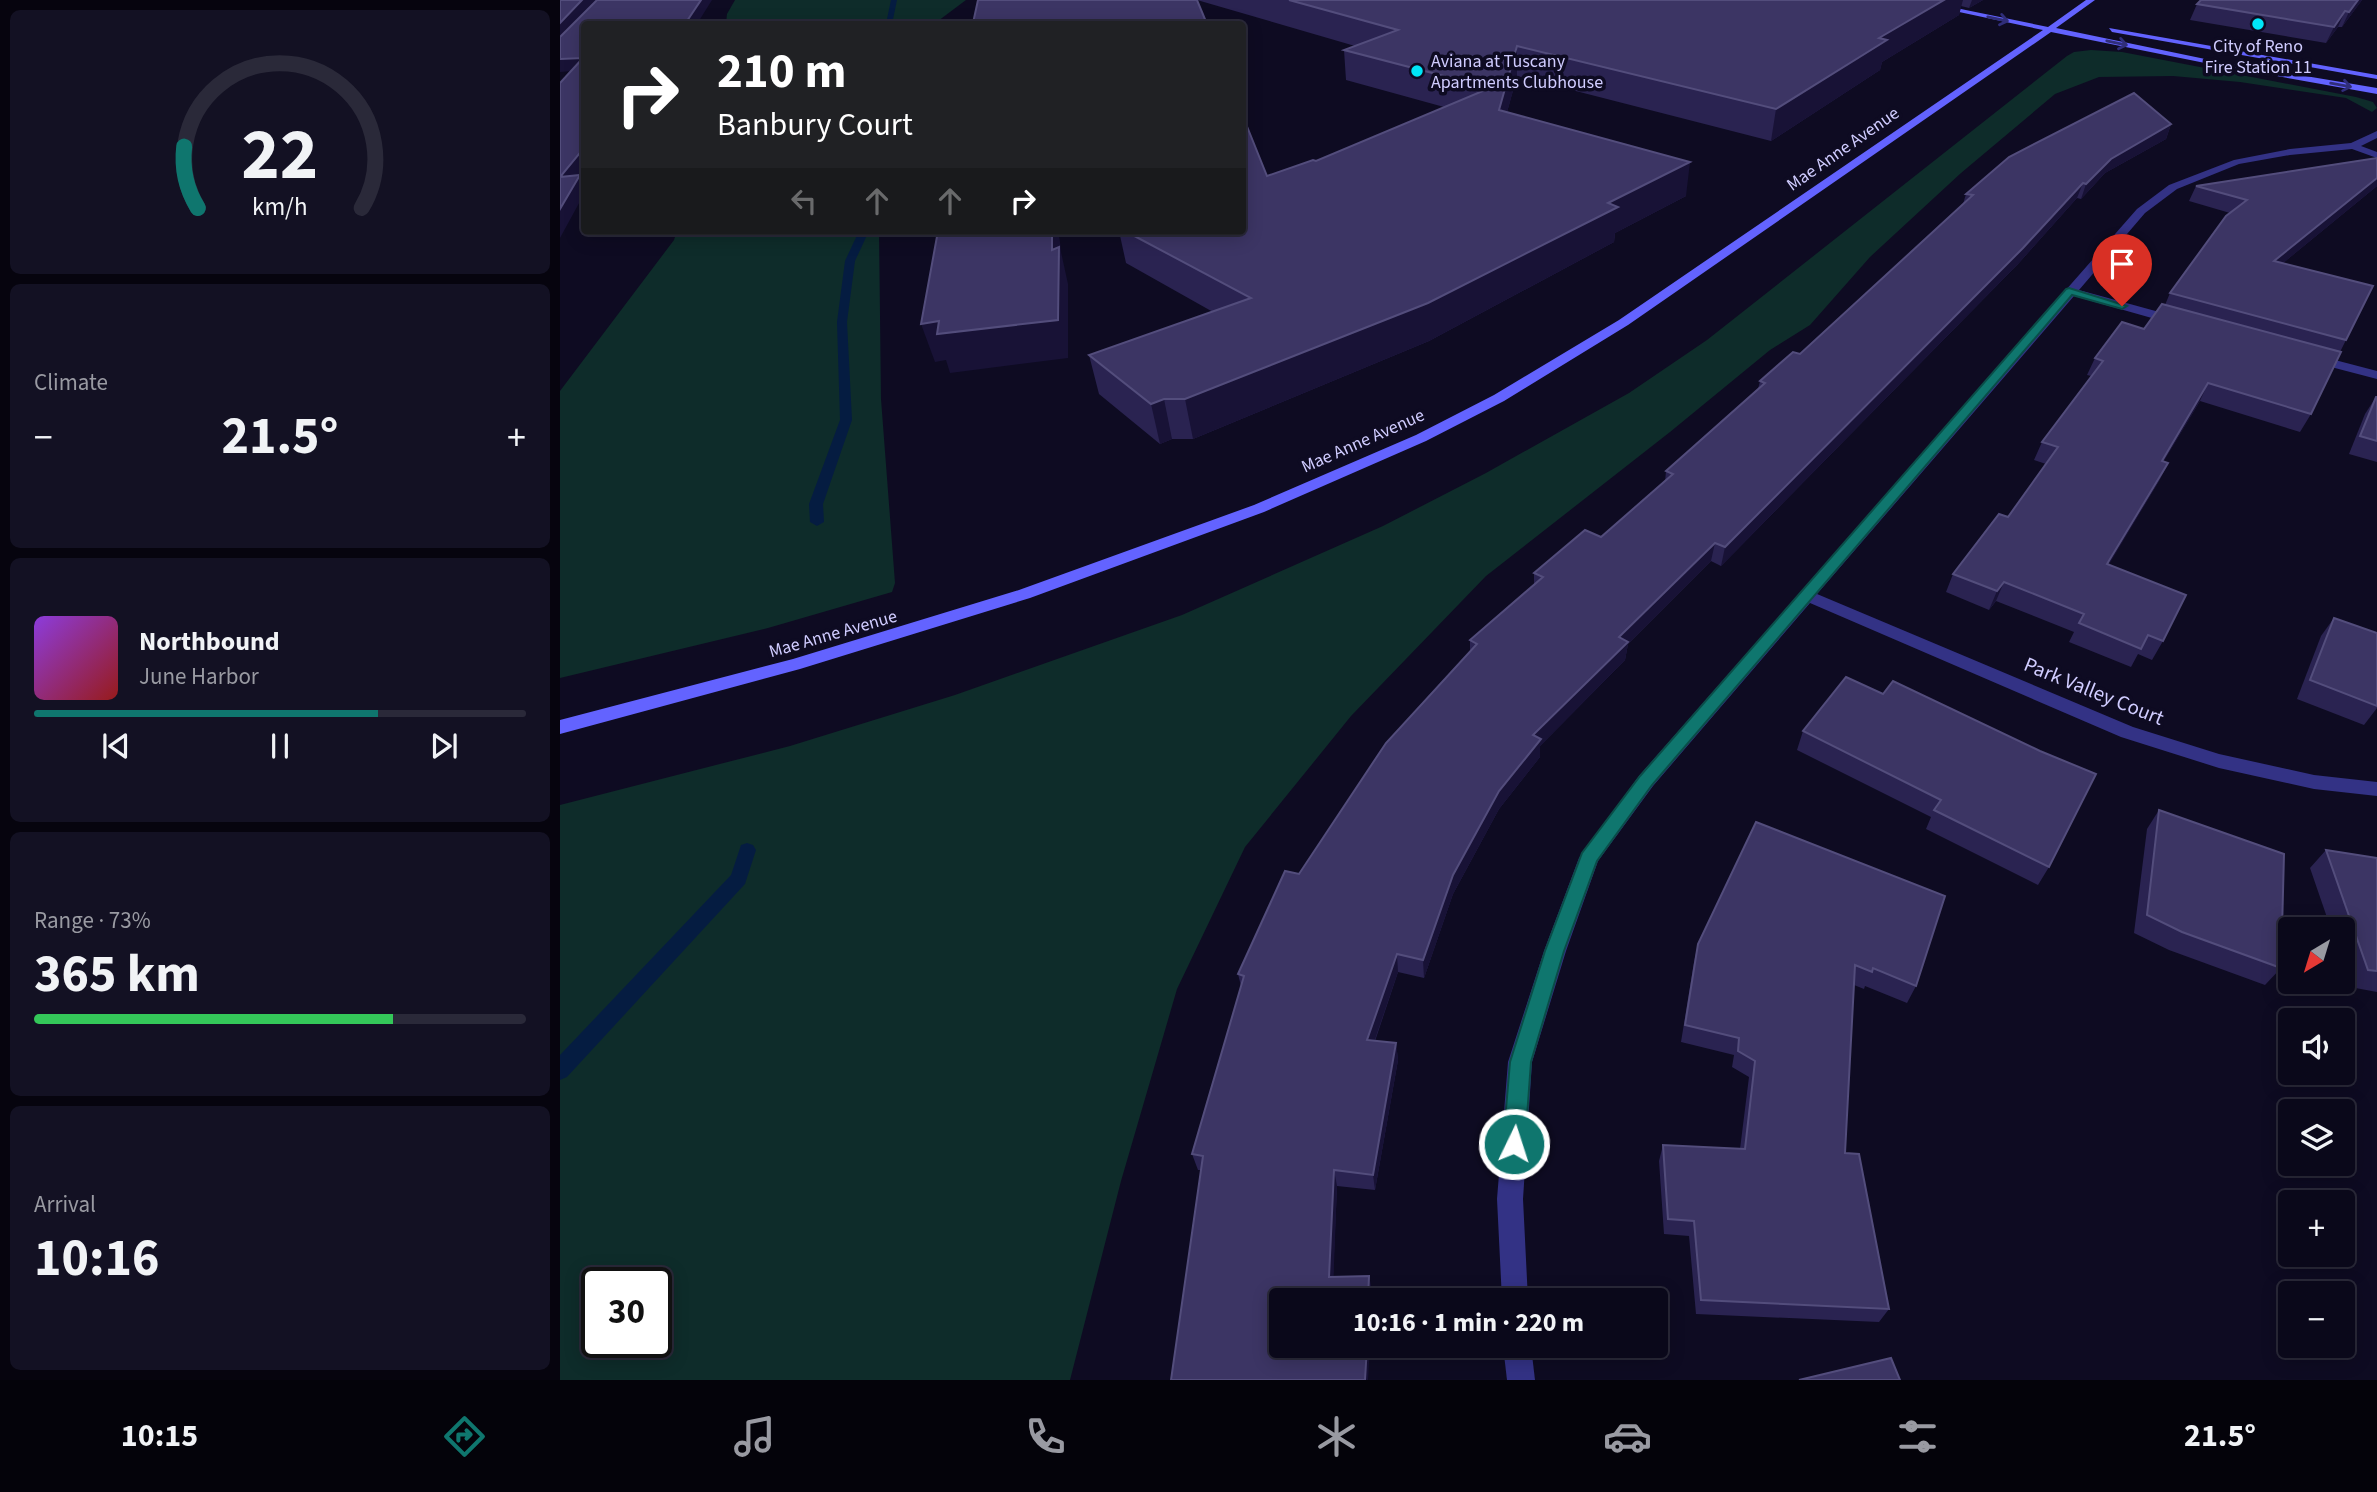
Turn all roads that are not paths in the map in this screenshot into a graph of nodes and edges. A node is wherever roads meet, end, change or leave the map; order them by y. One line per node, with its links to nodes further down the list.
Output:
1 (1907, 0): 3 (main road, one-way to 3)
2 (2091, 0): 3 (main road, Mae Anne Avenue)
3 (2060, 22): 6 (main road, one-way to 6); 15 (main road, Mae Anne Avenue)
4 (2107, 29): 5 (main road)
5 (2377, 77)
6 (2377, 91)
7 (2377, 134): 8 (street)
8 (2353, 146): 9 (street); 10 (street)
9 (2377, 155)
10 (2069, 291): 11 (street); 14 (street)
11 (2188, 324)
12 (2292, 352): 13 (street)
13 (2377, 374)
14 (1805, 595): 16 (street, Park Valley Court); 17 (street)
15 (560, 727)
16 (2377, 789)
17 (1514, 1288)
18 (1518, 1358): 19 (street)
19 (1521, 1380)

